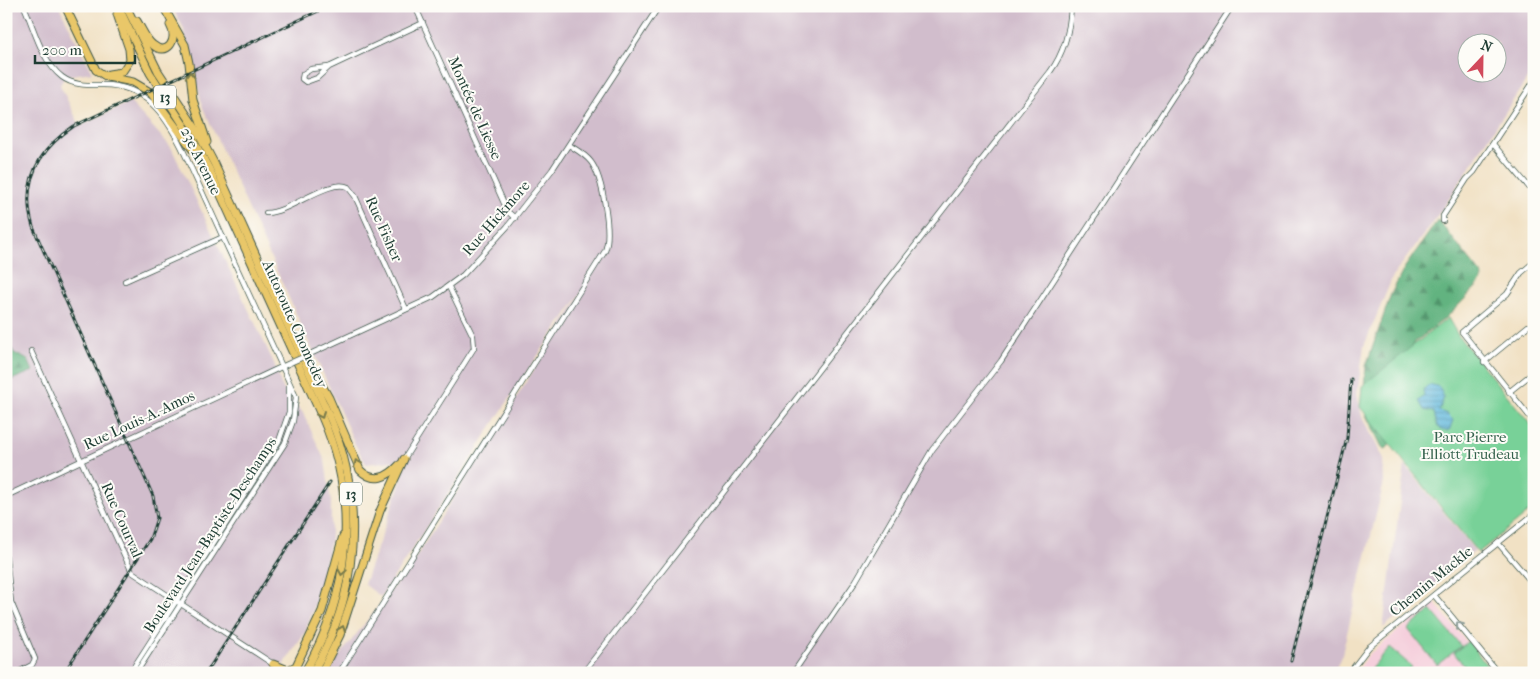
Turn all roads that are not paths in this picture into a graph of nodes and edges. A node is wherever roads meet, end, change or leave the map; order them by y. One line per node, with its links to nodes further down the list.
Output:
1 (24, 6): 23 (street, 23e Avenue)
2 (65, 6): 18 (highway)
3 (69, 6): 4 (highway)
4 (117, 6): 18 (highway, Autoroute Chomedey / 13)
5 (127, 6): 6 (highway); 17 (highway, Autoroute Chomedey / 13)
6 (158, 6)
7 (163, 6): 17 (highway, one-way to 7)
8 (415, 6): 12 (street, Montée de Liesse)
9 (659, 6): 16 (street, Rue Hickmore)
10 (1070, 6): 56 (street)
11 (1232, 6): 57 (street)
12 (423, 23): 13 (street); 21 (street, Montée de Liesse)
13 (329, 67): 13 (street)
14 (1534, 81): 15 (street)
15 (1493, 144): 19 (street); 22 (street)
16 (569, 145): 21 (street, Rue Hickmore); 55 (street)
17 (216, 168): 28 (highway, Autoroute Chomedey / 13)
18 (216, 185): 40 (highway, Autoroute Chomedey / 13, one-way to 40)
19 (1534, 193)
20 (266, 213): 27 (street, Rue Fisher)
21 (515, 218): 26 (street, Rue Hickmore)
22 (1443, 221)
23 (223, 237): 25 (street); 32 (street, 23e Avenue)
24 (1534, 262): 31 (street)
25 (125, 281)
26 (448, 287): 27 (street, Rue Hickmore); 36 (street)
27 (406, 309): 32 (street, Rue Hickmore, bridge)
28 (286, 320): 36 (highway, one-way to 28); 53 (highway, Autoroute Chomedey / 13)
29 (1534, 325): 31 (street)
30 (31, 351): 37 (street, Rue Courval)
31 (1484, 362): 34 (street)
32 (283, 367): 37 (street, Rue Louis-A.-Amos); 45 (street, Boulevard Jean-Baptiste-Deschamps)
33 (1534, 372): 34 (street)
34 (1509, 392): 35 (street)
35 (1534, 422)
36 (404, 459): 54 (highway, one-way to 36)
37 (81, 461): 38 (street, Rue Louis-A.-Amos); 45 (street, Rue Courval)
38 (6, 496)
39 (1533, 515): 41 (street, Chemin Mackle)
40 (346, 524): 47 (highway); 52 (highway, Autoroute Chomedey / 13, one-way to 52)
41 (1498, 543): 43 (street); 44 (street, Chemin Mackle)
42 (6, 557): 48 (street)
43 (1534, 586)
44 (1434, 595): 58 (street, Chemin Mackle); 59 (street, one-way to 44)
45 (178, 603): 46 (street, Boulevard Jean-Baptiste-Deschamps); 47 (street, Rue Courval)
46 (147, 651): 49 (street, Boulevard Jean-Baptiste-Deschamps); 50 (street, Boulevard Jean-Baptiste-Deschamps)
47 (274, 664): 51 (highway)
48 (17, 673)
49 (130, 673)
50 (136, 673)
51 (283, 673)
52 (304, 673)
53 (312, 673)
54 (321, 673)
55 (339, 673)
56 (583, 673)
57 (793, 673)
58 (1349, 673)
59 (1498, 673)

